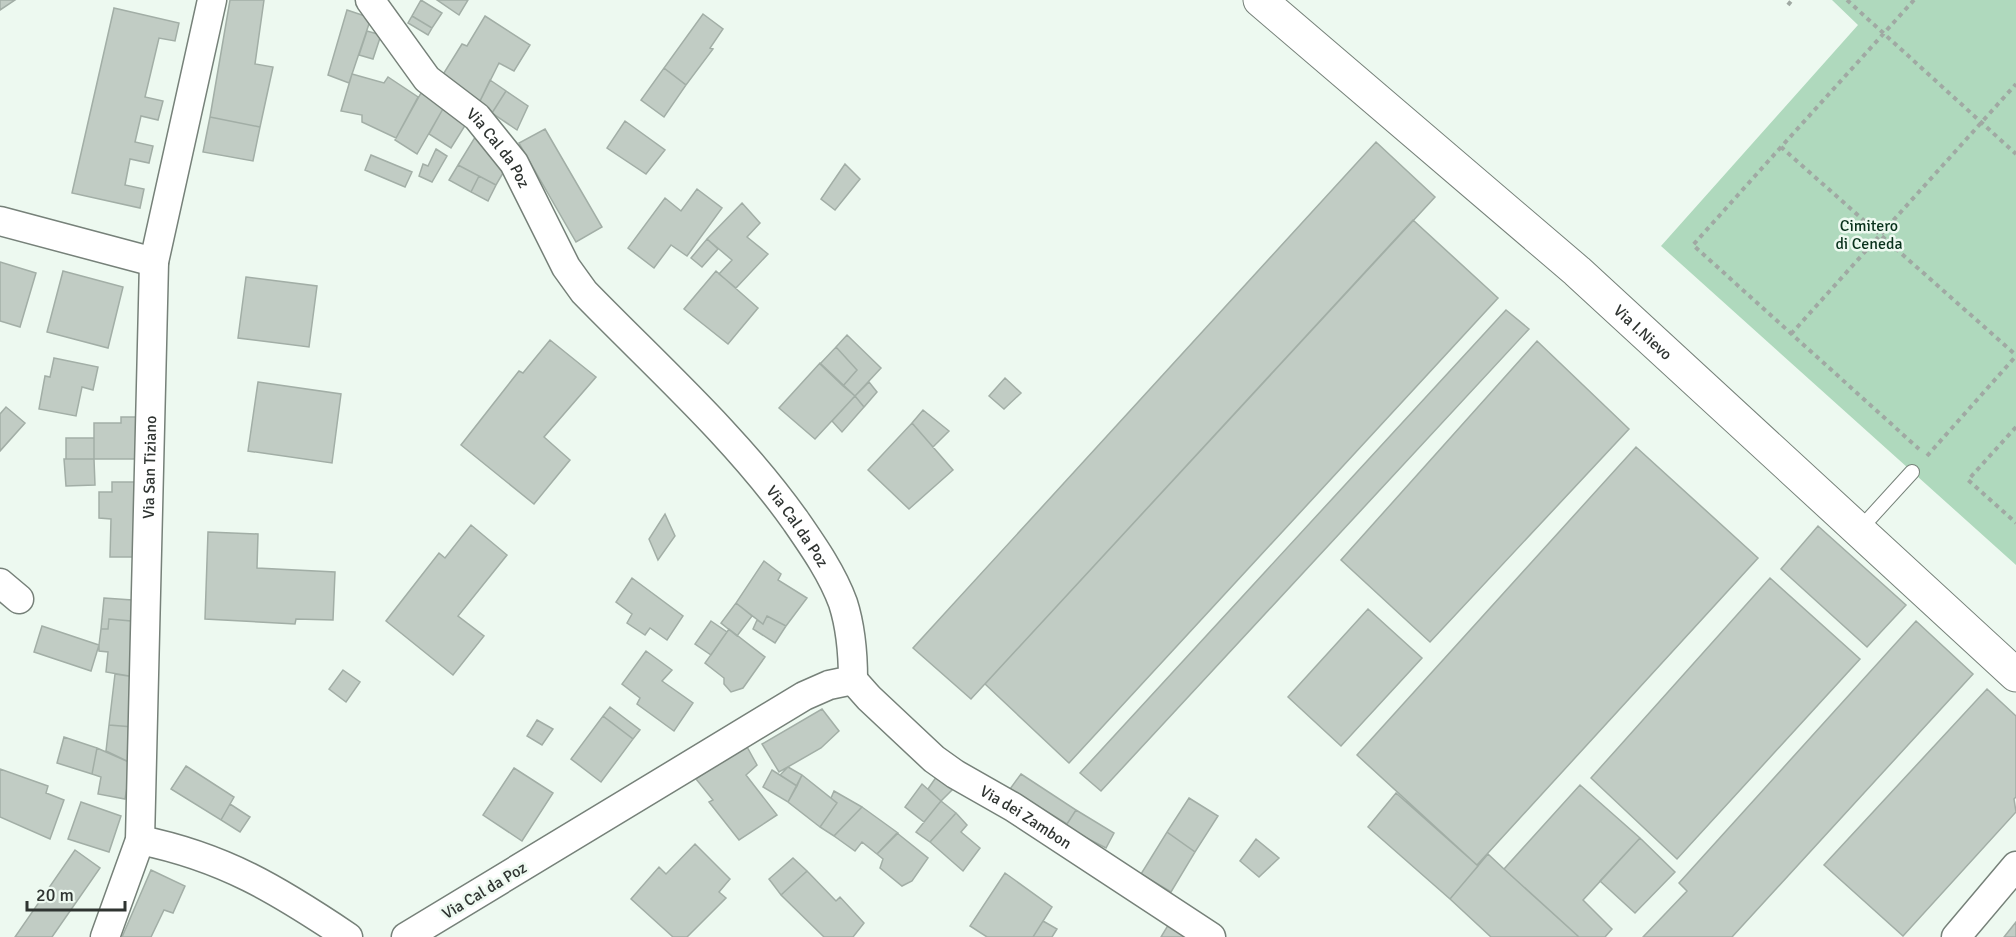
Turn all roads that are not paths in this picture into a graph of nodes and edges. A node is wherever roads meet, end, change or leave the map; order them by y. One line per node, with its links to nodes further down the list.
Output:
1 (212, 0): 5 (street, Via San Tiziano)
2 (370, 0): 9 (street, Via Cal da Poz)
3 (1260, 0): 7 (street, Via I.Nievo)
4 (0, 221): 5 (street)
5 (154, 262): 10 (street, Via San Tiziano)
6 (1912, 472): 7 (lane)
7 (1860, 529): 8 (street, Via I.Nievo)
8 (2016, 675)
9 (853, 680): 14 (street, Via Cal da Poz); 15 (street, Via dei Zambon)
10 (140, 840): 12 (street, Via San Tiziano); 13 (street)
11 (2016, 866): 16 (street)
12 (105, 937)
13 (348, 937)
14 (406, 937)
15 (1211, 937)
16 (1956, 937)

